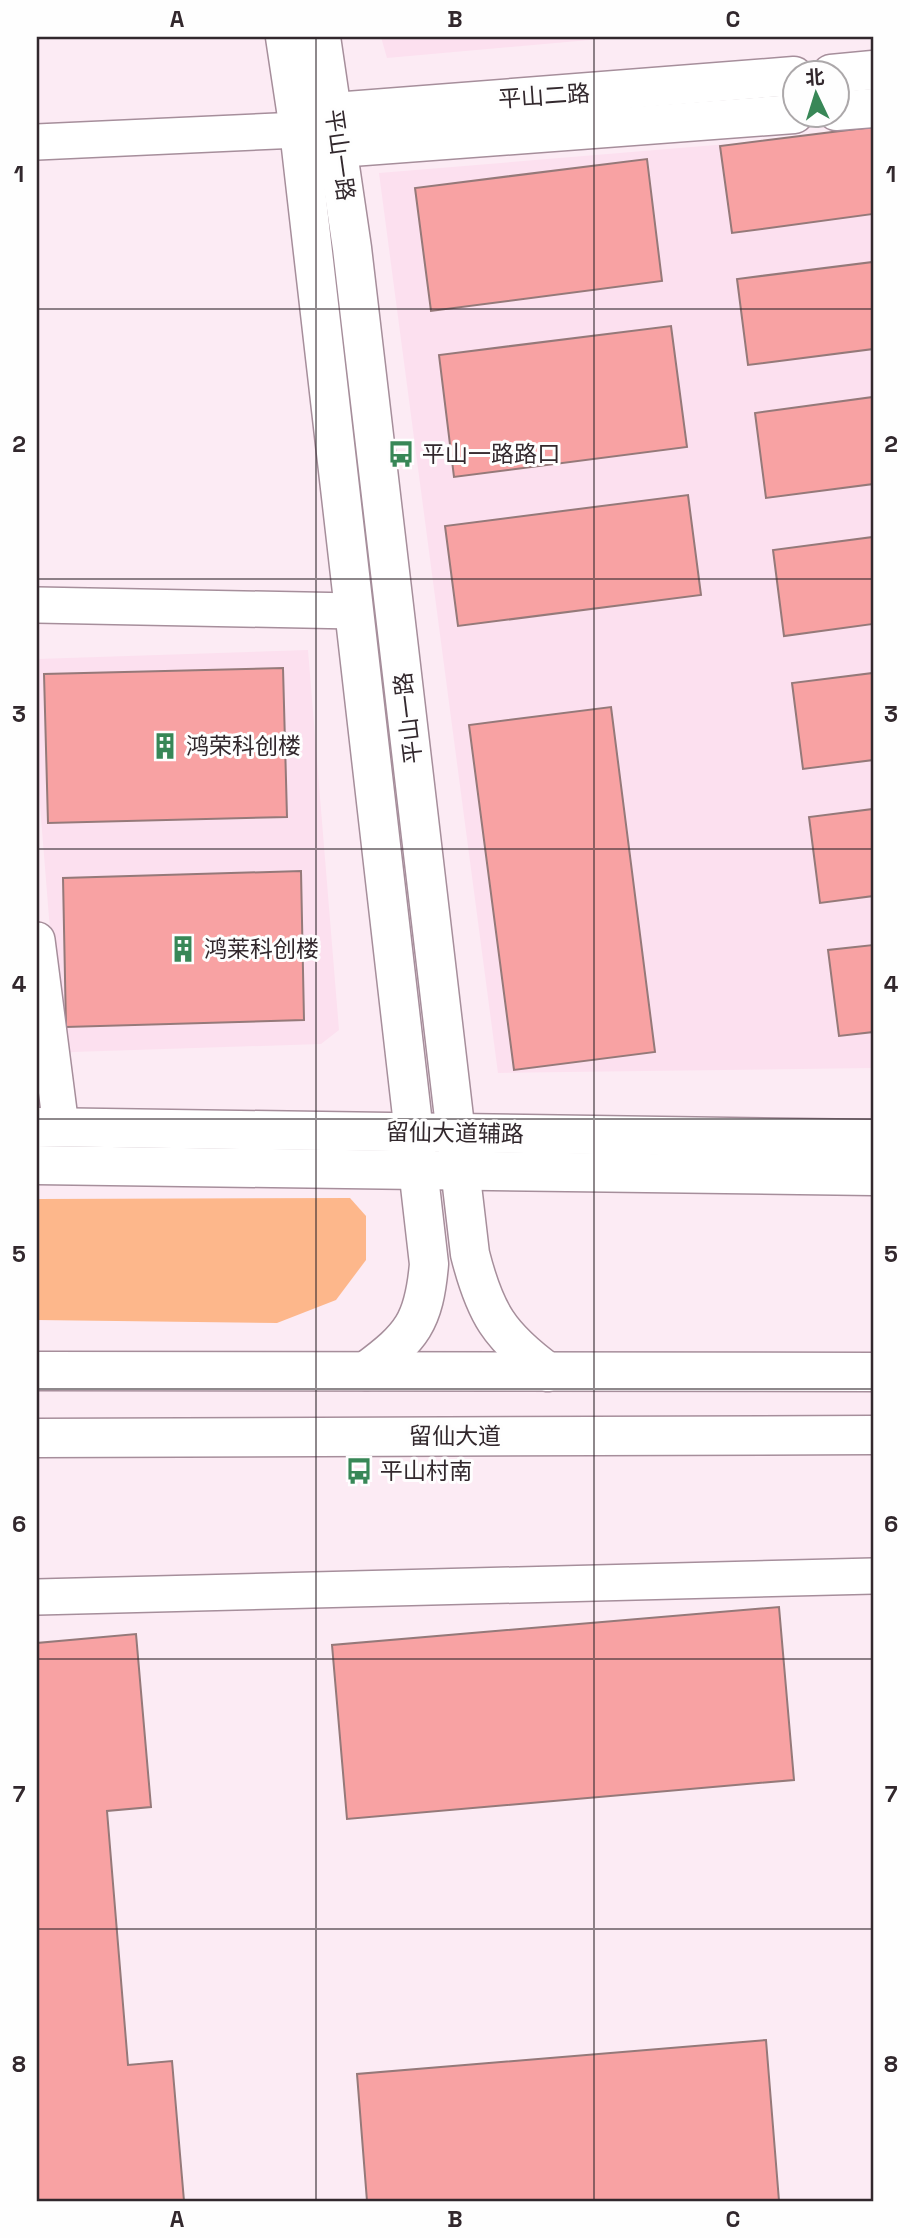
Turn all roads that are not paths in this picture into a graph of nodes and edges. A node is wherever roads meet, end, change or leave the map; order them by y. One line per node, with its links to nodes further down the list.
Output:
1 (285, 37): 9 (street, 平山一路)
2 (321, 37): 10 (street, 平山一路)
3 (873, 70): 4 (street)
4 (850, 72)
5 (780, 78): 10 (street, 平山二路)
6 (873, 108): 7 (street)
7 (850, 110)
8 (780, 114): 10 (street, 平山二路)
9 (299, 130): 10 (street, 平山二路); 11 (street, 平山二路); 13 (street, 平山一路)
10 (336, 130): 17 (street, 平山一路)
11 (37, 142)
12 (37, 605): 13 (street)
13 (354, 611): 16 (street, 平山一路)
14 (37, 940): 15 (street)
15 (48, 1123): 16 (street, 留仙大道辅路)
16 (414, 1132): 17 (street, 留仙大道辅路); 20 (street, 平山一路)
17 (455, 1133): 18 (street, 留仙大道辅路); 21 (street, 平山一路)
18 (873, 1139)
19 (37, 1165): 20 (street, 留仙大道辅路)
20 (419, 1170): 21 (street, 留仙大道辅路); 24 (street, 平山一路)
21 (459, 1171): 22 (street, 留仙大道辅路); 25 (street, 平山一路)
22 (873, 1176)
23 (37, 1371): 24 (street)
24 (366, 1371): 25 (street)
25 (548, 1372): 26 (street)
26 (873, 1372)
27 (873, 1435): 28 (street, 留仙大道)
28 (37, 1438)
29 (873, 1576): 30 (street)
30 (37, 1597)

